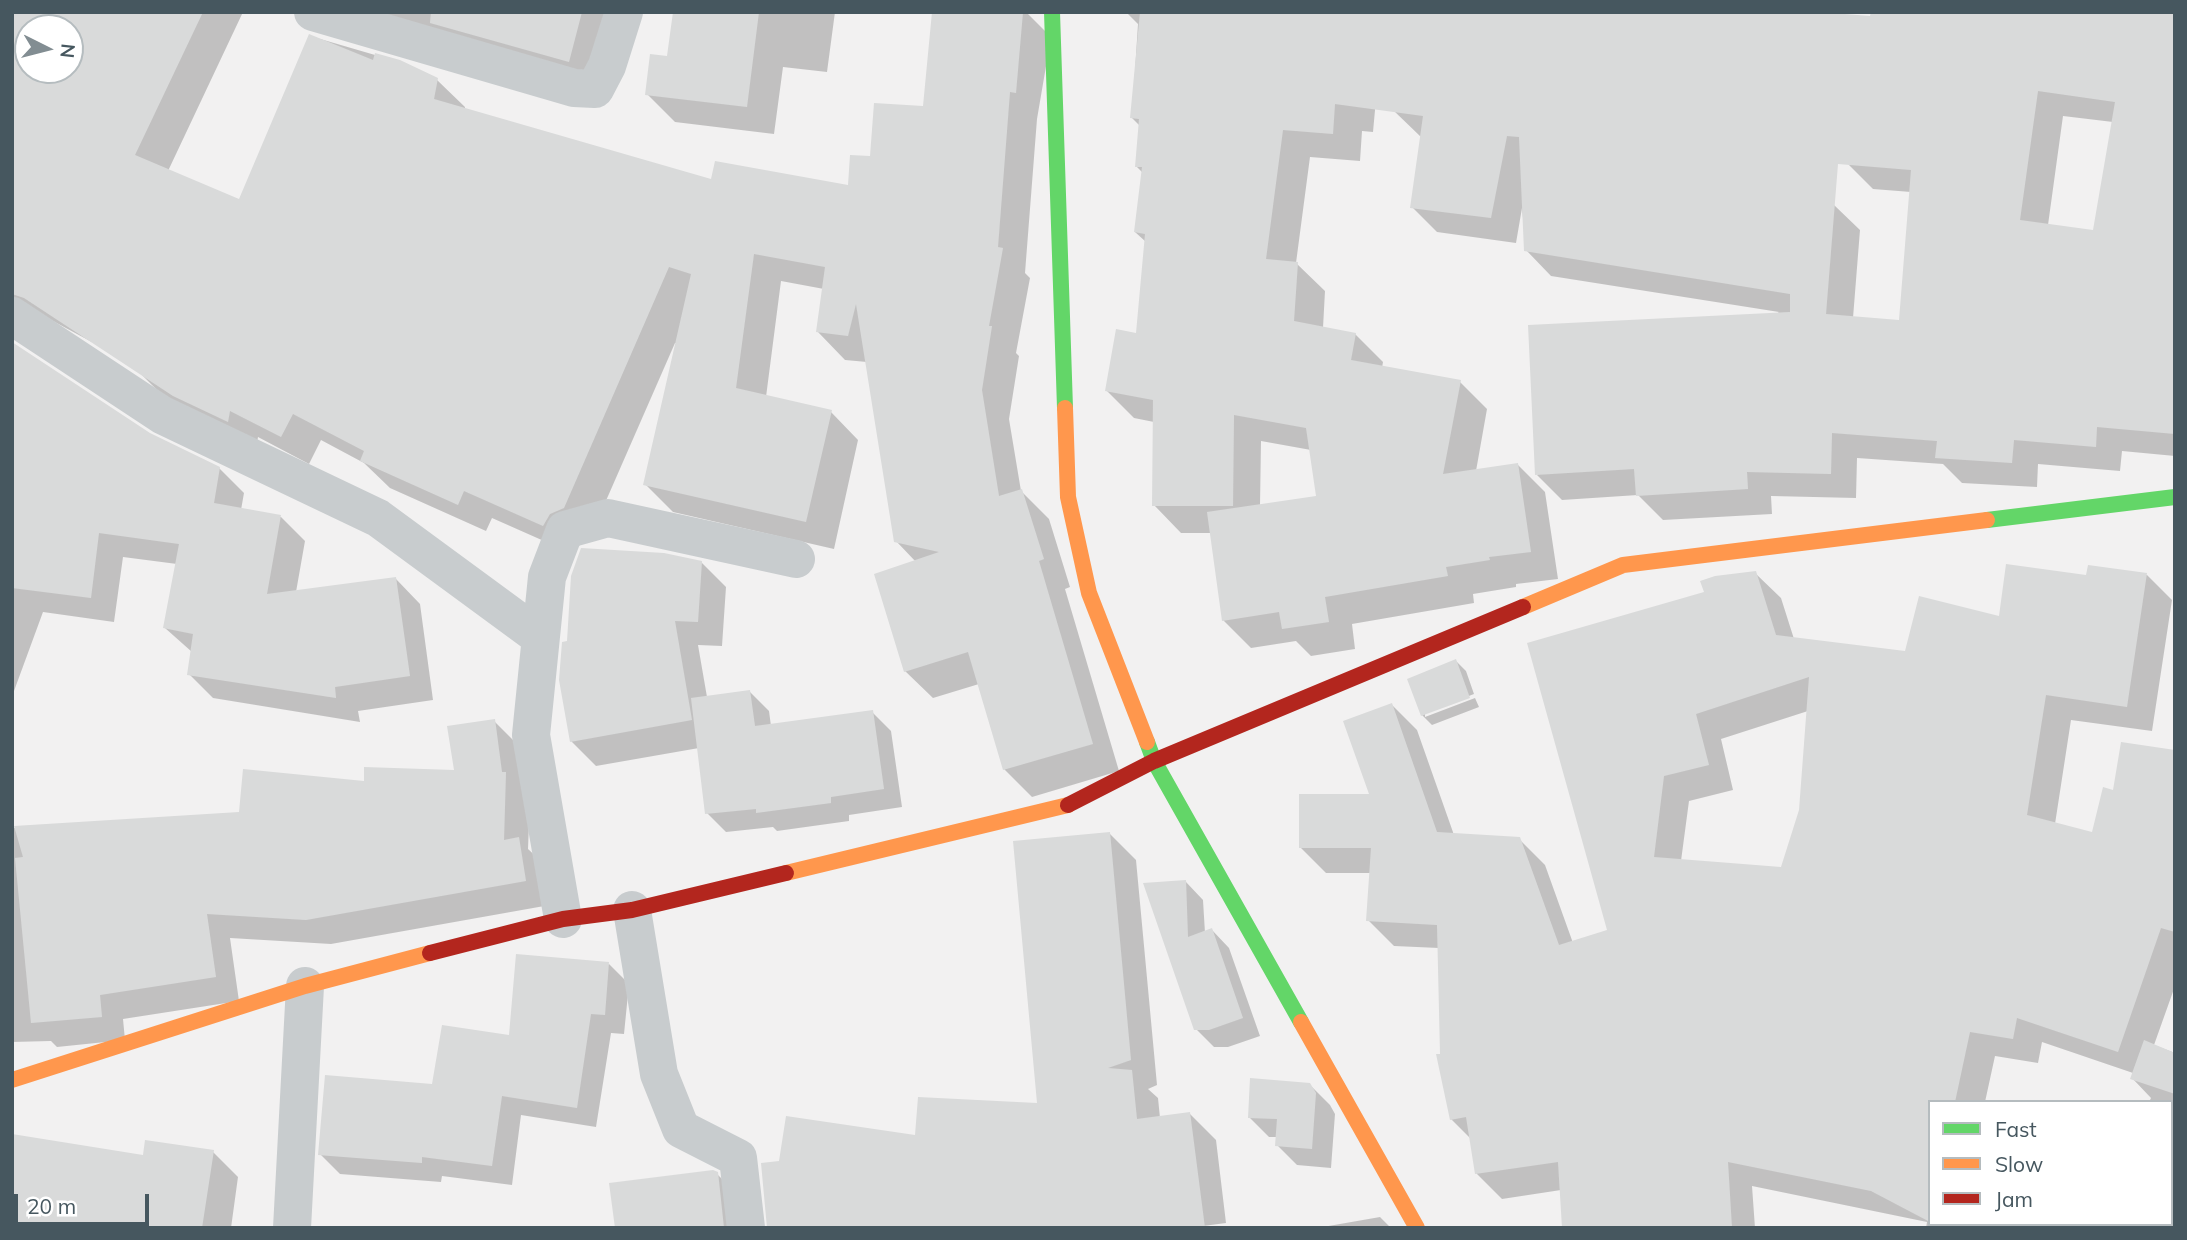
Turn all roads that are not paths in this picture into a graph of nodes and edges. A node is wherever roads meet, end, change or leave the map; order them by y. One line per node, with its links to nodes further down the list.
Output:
1 (313, 12): 2 (street)
2 (624, 12)
3 (1052, 12): 8 (street)
4 (12, 316): 7 (street)
5 (2175, 497): 8 (street)
6 (796, 559): 7 (street)
7 (540, 637): 10 (street)
8 (1154, 761): 9 (street); 15 (street)
9 (632, 910): 10 (street); 14 (street)
10 (563, 919): 11 (street)
11 (305, 986): 12 (street); 13 (street)
12 (12, 1080)
13 (292, 1228)
14 (746, 1228)
15 (1417, 1228)

